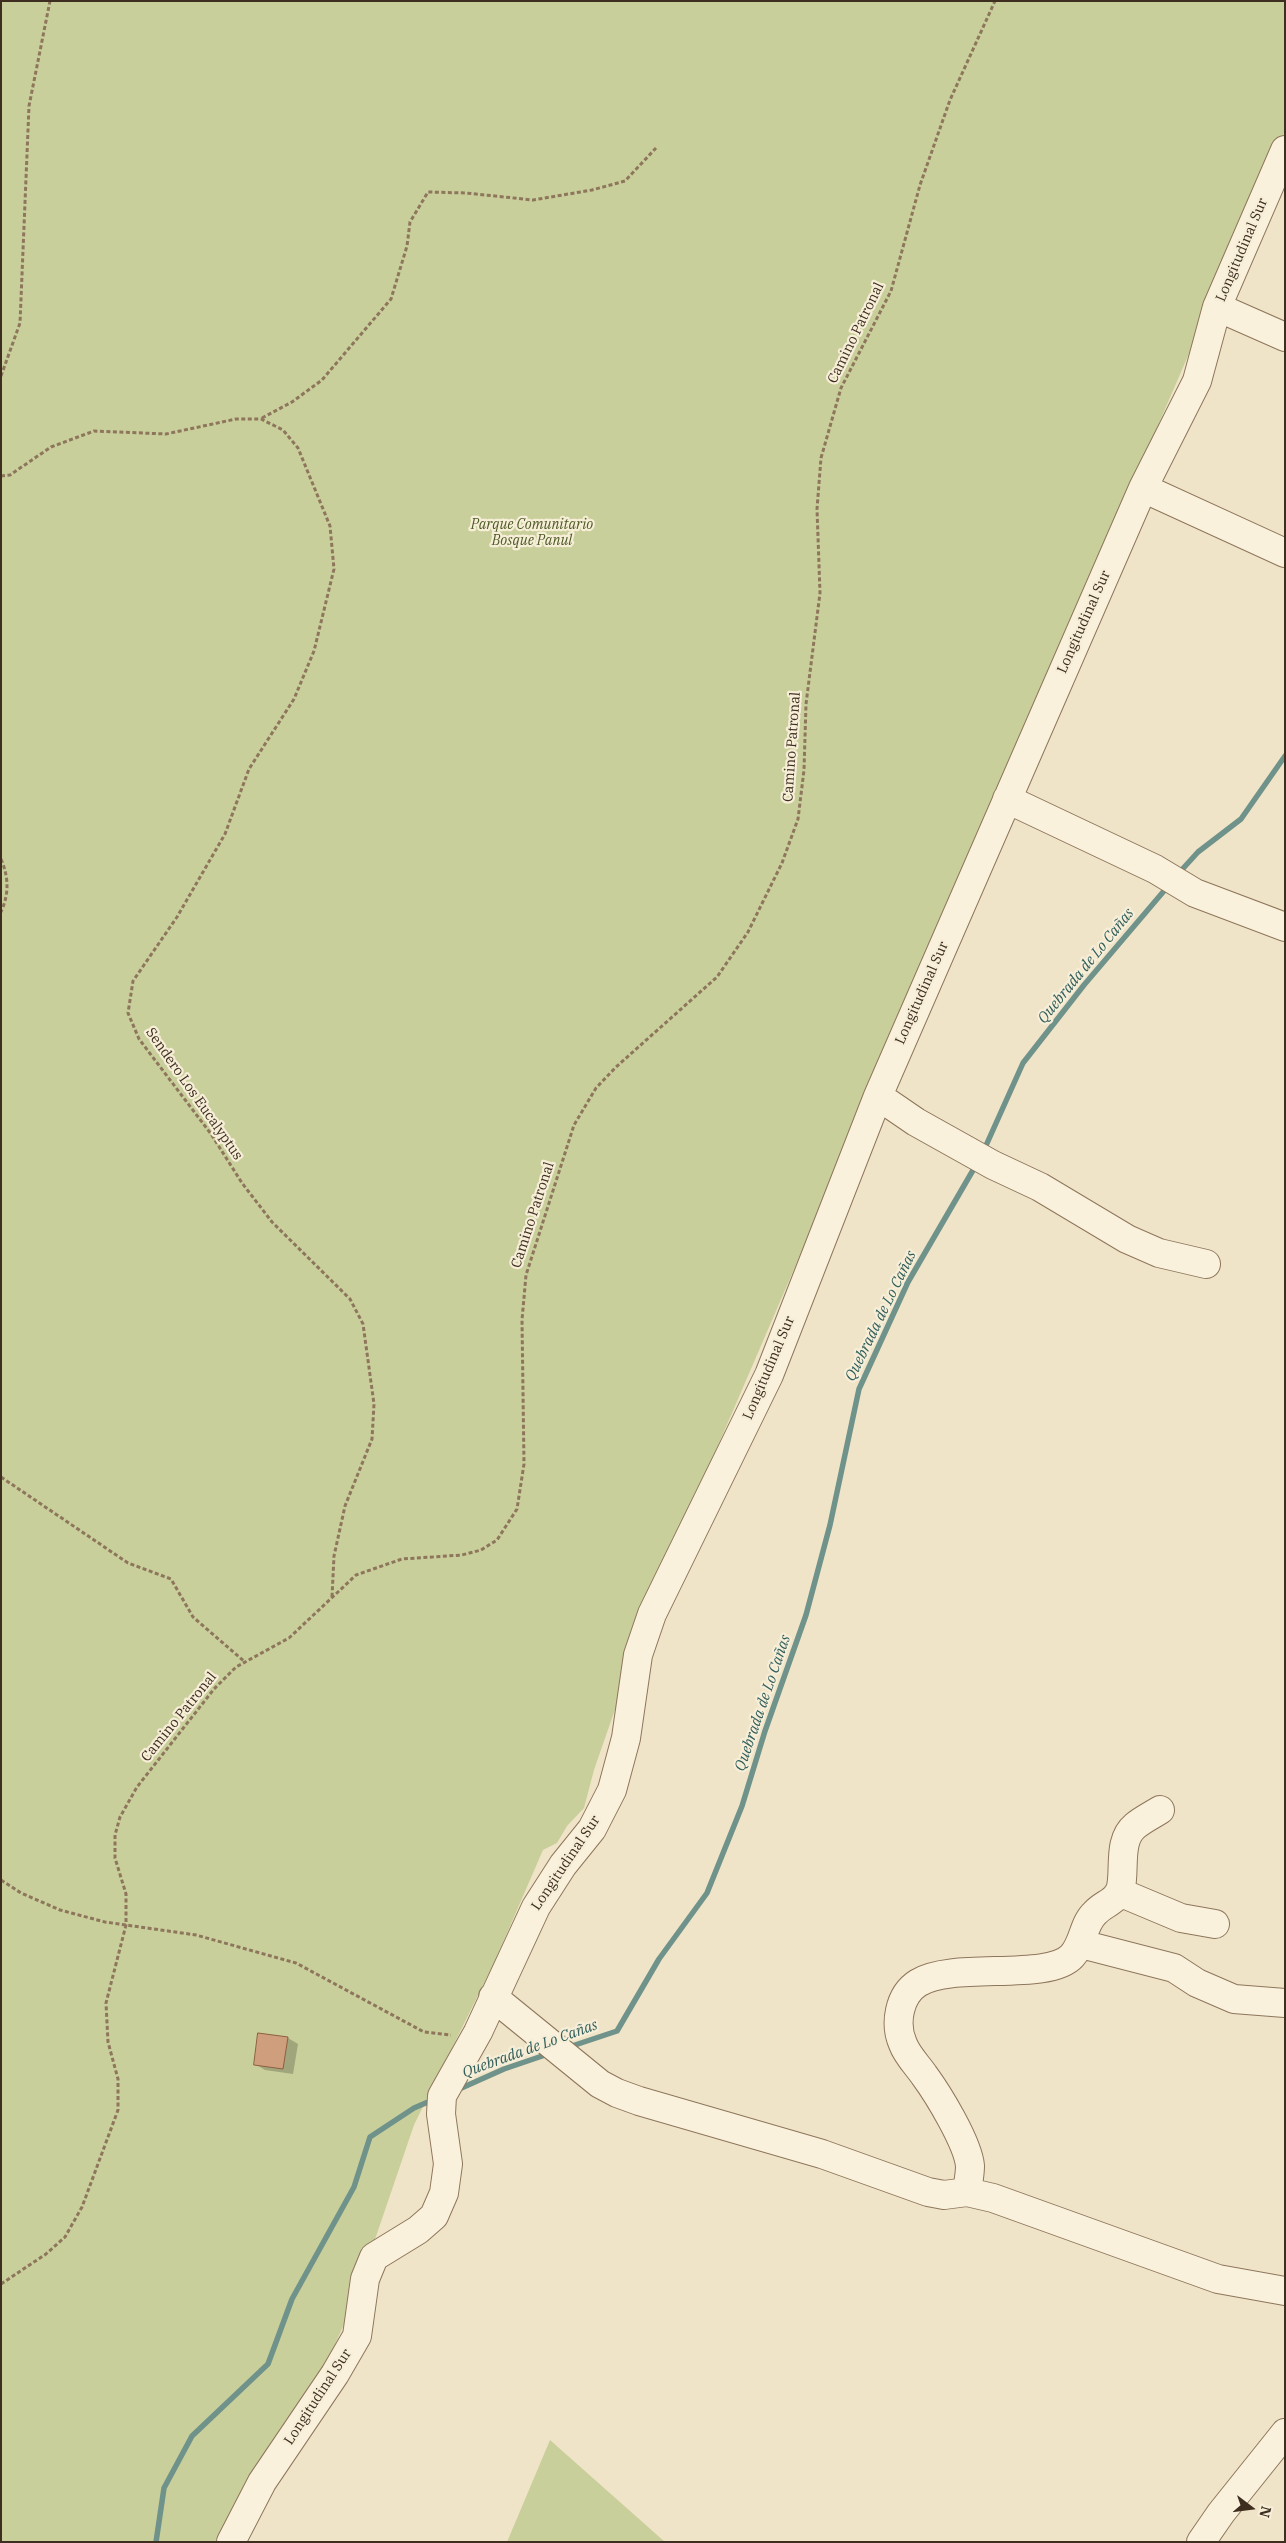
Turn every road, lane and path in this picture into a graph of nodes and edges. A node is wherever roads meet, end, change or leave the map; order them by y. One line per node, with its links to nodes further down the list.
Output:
1 (50, 1): 7 (path)
2 (995, 1): 19 (path, Camino Patronal)
3 (656, 148): 8 (path)
4 (1285, 150): 5 (street, Longitudinal Sur)
5 (1217, 307): 6 (street); 10 (street, Longitudinal Sur)
6 (1285, 337)
7 (1, 376)
8 (261, 419): 9 (path, Sendero Los Eucalyptus); 19 (path, Sendero Los Eucalyptus)
9 (1, 476)
10 (1143, 488): 11 (street); 12 (street, Longitudinal Sur)
11 (1285, 552)
12 (1007, 799): 15 (street); 16 (street, Longitudinal Sur)
13 (1, 859): 14 (path)
14 (1, 912)
15 (1285, 926)
16 (878, 1096): 17 (street); 27 (street, Longitudinal Sur)
17 (1206, 1264)
18 (1, 1476): 20 (path)
19 (332, 1597): 20 (path, Camino Patronal)
20 (245, 1662): 25 (path, Camino Patronal)
21 (1160, 1810): 23 (street)
22 (1, 1880): 25 (path)
23 (1119, 1892): 24 (street); 26 (street)
24 (1215, 1924)
25 (126, 1925): 29 (path); 31 (path, Camino Patronal)
26 (1082, 1944): 28 (street); 30 (street)
27 (493, 1997): 29 (street, Longitudinal Sur); 30 (street)
28 (1285, 2004)
29 (478, 2032): 34 (street, Longitudinal Sur)
30 (967, 2192): 32 (street)
31 (1, 2284)
32 (1285, 2291)
33 (1285, 2434): 35 (street)
34 (231, 2542)
35 (1202, 2542)

